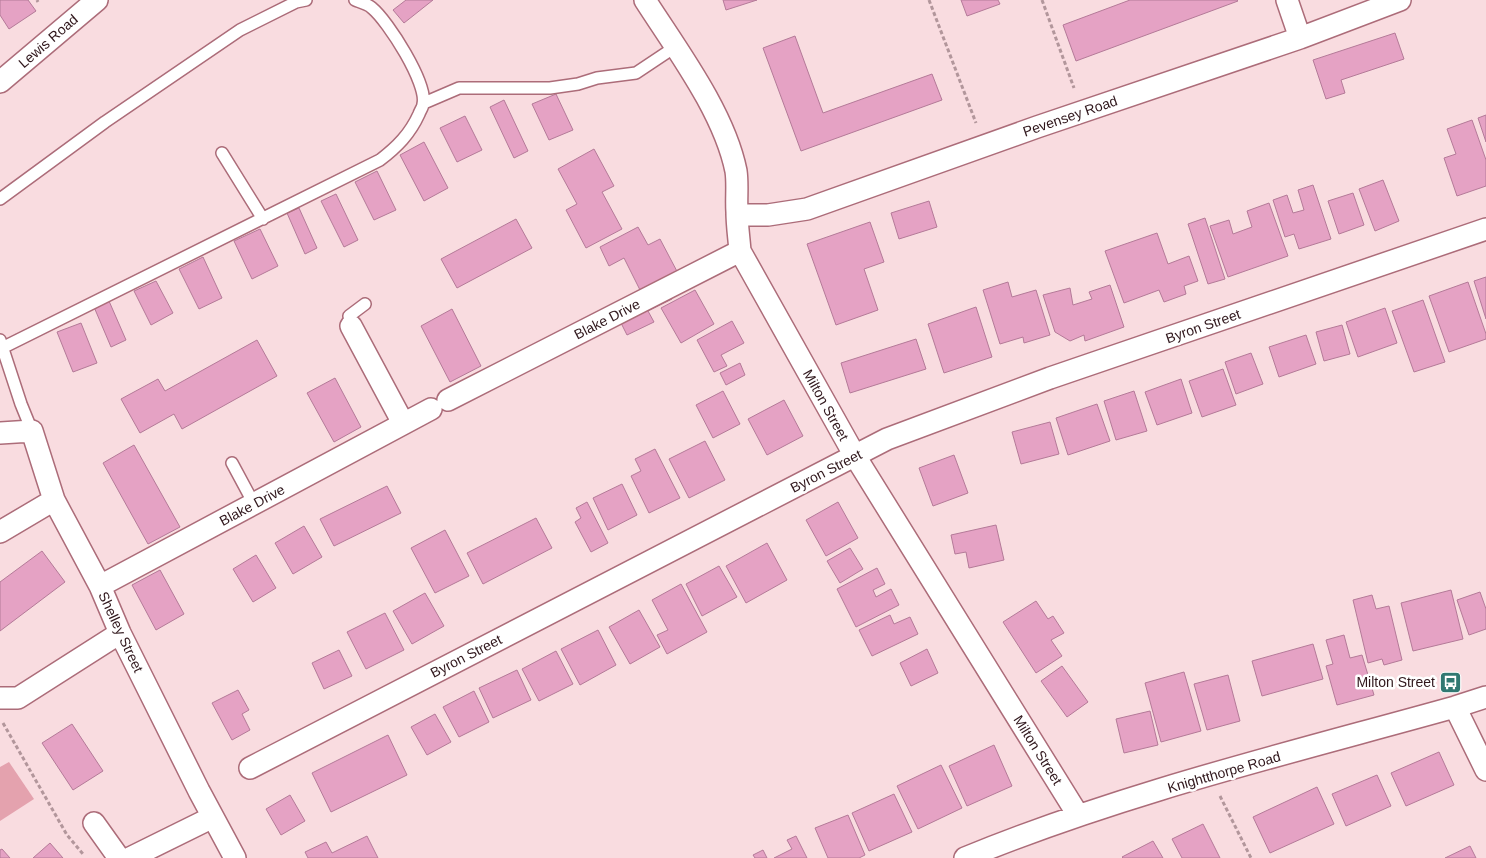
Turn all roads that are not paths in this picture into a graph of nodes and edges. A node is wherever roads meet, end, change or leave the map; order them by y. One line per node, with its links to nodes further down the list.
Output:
1 (97, 0): 9 (street, Lewis Road)
2 (306, 0): 12 (lane)
3 (355, 0): 10 (lane)
4 (644, 0): 8 (street, Milton Street)
5 (1287, 0): 7 (street)
6 (1400, 0): 7 (street, Pevensey Road)
7 (1300, 38): 13 (street, Pevensey Road)
8 (675, 47): 10 (lane); 13 (street, Milton Street)
9 (0, 82)
10 (424, 103): 14 (lane)
11 (222, 153): 14 (lane)
12 (0, 199)
13 (737, 215): 16 (street, Milton Street)
14 (263, 219): 19 (lane)
15 (1486, 229): 23 (street, Byron Street)
16 (740, 250): 20 (street, Blake Drive); 23 (street, Milton Street)
17 (365, 304): 18 (lane)
18 (351, 326): 20 (street)
19 (2, 344): 21 (lane)
20 (403, 423): 26 (street, Blake Drive)
21 (32, 431): 22 (street); 25 (street, Shelley Street)
22 (0, 433)
23 (855, 456): 33 (street, Byron Street); 35 (street, Milton Street)
24 (232, 462): 26 (lane)
25 (54, 500): 27 (street); 28 (street, Shelley Street)
26 (254, 504): 28 (street, Blake Drive)
27 (0, 532)
28 (100, 586): 29 (street, Shelley Street)
29 (120, 633): 31 (street); 36 (street, Shelley Street)
30 (1486, 697): 32 (street, Knightthorpe Road)
31 (0, 698)
32 (1455, 707): 34 (street); 35 (street, Knightthorpe Road)
33 (250, 768)
34 (1486, 770)
35 (1078, 815): 41 (street, Knightthorpe Road)
36 (213, 817): 39 (street); 40 (street, Shelley Street)
37 (94, 823): 38 (street)
38 (119, 858)
39 (130, 858)
40 (235, 858)
41 (965, 858)

